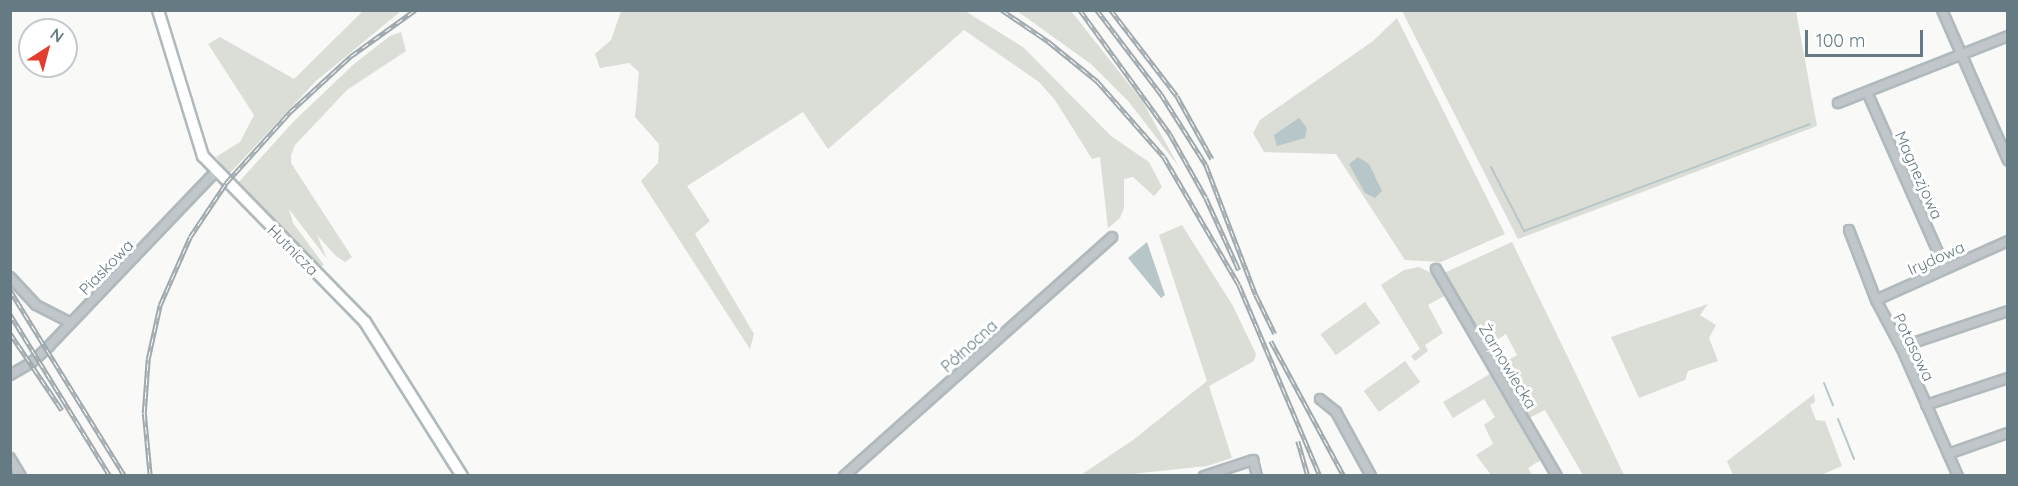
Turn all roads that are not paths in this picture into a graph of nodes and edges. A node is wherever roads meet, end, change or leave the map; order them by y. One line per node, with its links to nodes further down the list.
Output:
1 (158, 10): 8 (main road, Hutnicza)
2 (1942, 10): 4 (street)
3 (2007, 36): 4 (street)
4 (1961, 54): 5 (street); 7 (street)
5 (1867, 92): 6 (street); 12 (street, Magnezjowa)
6 (1838, 103)
7 (2007, 160)
8 (215, 172): 17 (street, Piaskowa); 27 (main road, Hutnicza)
9 (1849, 230): 15 (street, Potasowa)
10 (1112, 237): 28 (street, Północna)
11 (2007, 241): 12 (street, Irydowa)
12 (1946, 268): 15 (street, Irydowa)
13 (1436, 269): 32 (street, Żarnowiecka)
14 (10, 277): 17 (street)
15 (1876, 300): 18 (street, Potasowa)
16 (2007, 311): 18 (street)
17 (71, 323): 19 (street, Piaskowa)
18 (1901, 347): 22 (street, Potasowa)
19 (10, 375)
20 (2007, 378): 22 (street)
21 (1320, 399): 31 (street)
22 (1926, 405): 24 (street, Potasowa)
23 (2007, 433): 24 (street)
24 (1948, 454): 33 (street, Potasowa)
25 (10, 458): 26 (street)
26 (21, 476)
27 (462, 476)
28 (844, 476)
29 (1204, 476): 30 (street)
30 (1257, 476)
31 (1371, 476)
32 (1557, 476)
33 (1958, 476)

